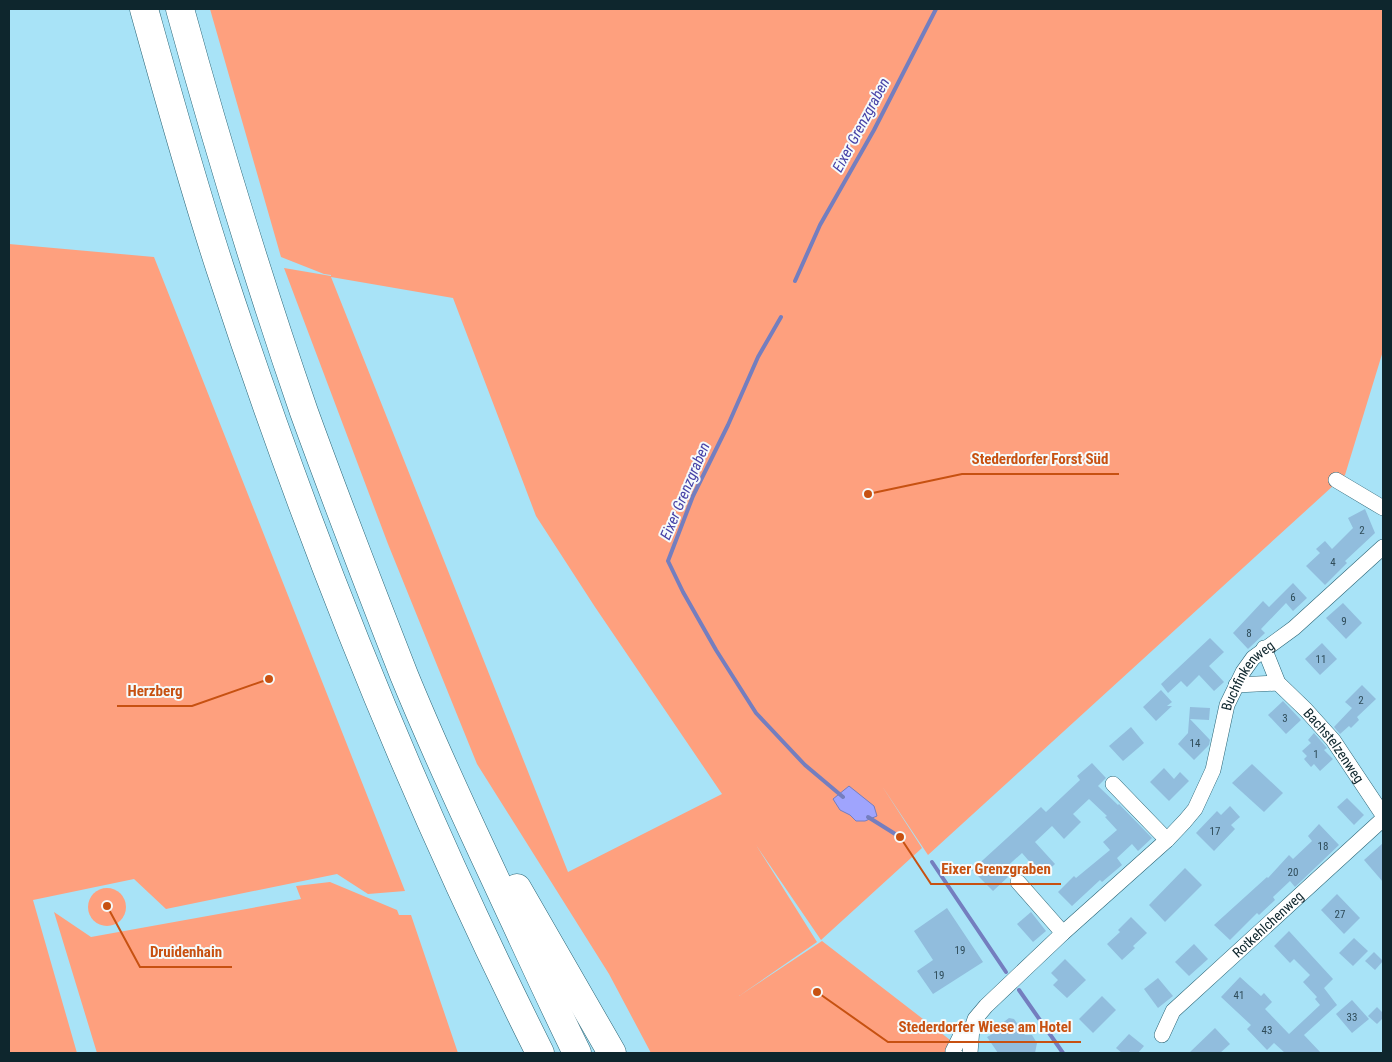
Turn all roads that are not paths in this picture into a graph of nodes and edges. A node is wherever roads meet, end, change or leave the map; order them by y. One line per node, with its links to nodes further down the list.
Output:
1 (144, 9): 18 (highway)
2 (180, 9): 9 (highway)
3 (1336, 480): 4 (street)
4 (1383, 508)
5 (1383, 546): 6 (street, Buchfinkenweg)
6 (1264, 648): 7 (street, Bachstelzenweg); 8 (street, Buchfinkenweg)
7 (1278, 683): 8 (street); 11 (street, Bachstelzenweg)
8 (1236, 685): 13 (street, Buchfinkenweg)
9 (446, 774): 19 (highway); 20 (highway)
10 (1113, 784): 13 (street)
11 (1383, 815)
12 (1383, 819): 17 (street, Rotkehlchenweg)
13 (1167, 840): 15 (street, Buchfinkenweg)
14 (1018, 882): 15 (street)
15 (1063, 933): 16 (street, Buchfinkenweg)
16 (972, 1028): 21 (street, Buchfinkenweg); 22 (street, Buchfinkenweg)
17 (1162, 1035)
18 (540, 1053)
19 (577, 1053)
20 (612, 1053)
21 (955, 1053)
22 (970, 1053)

